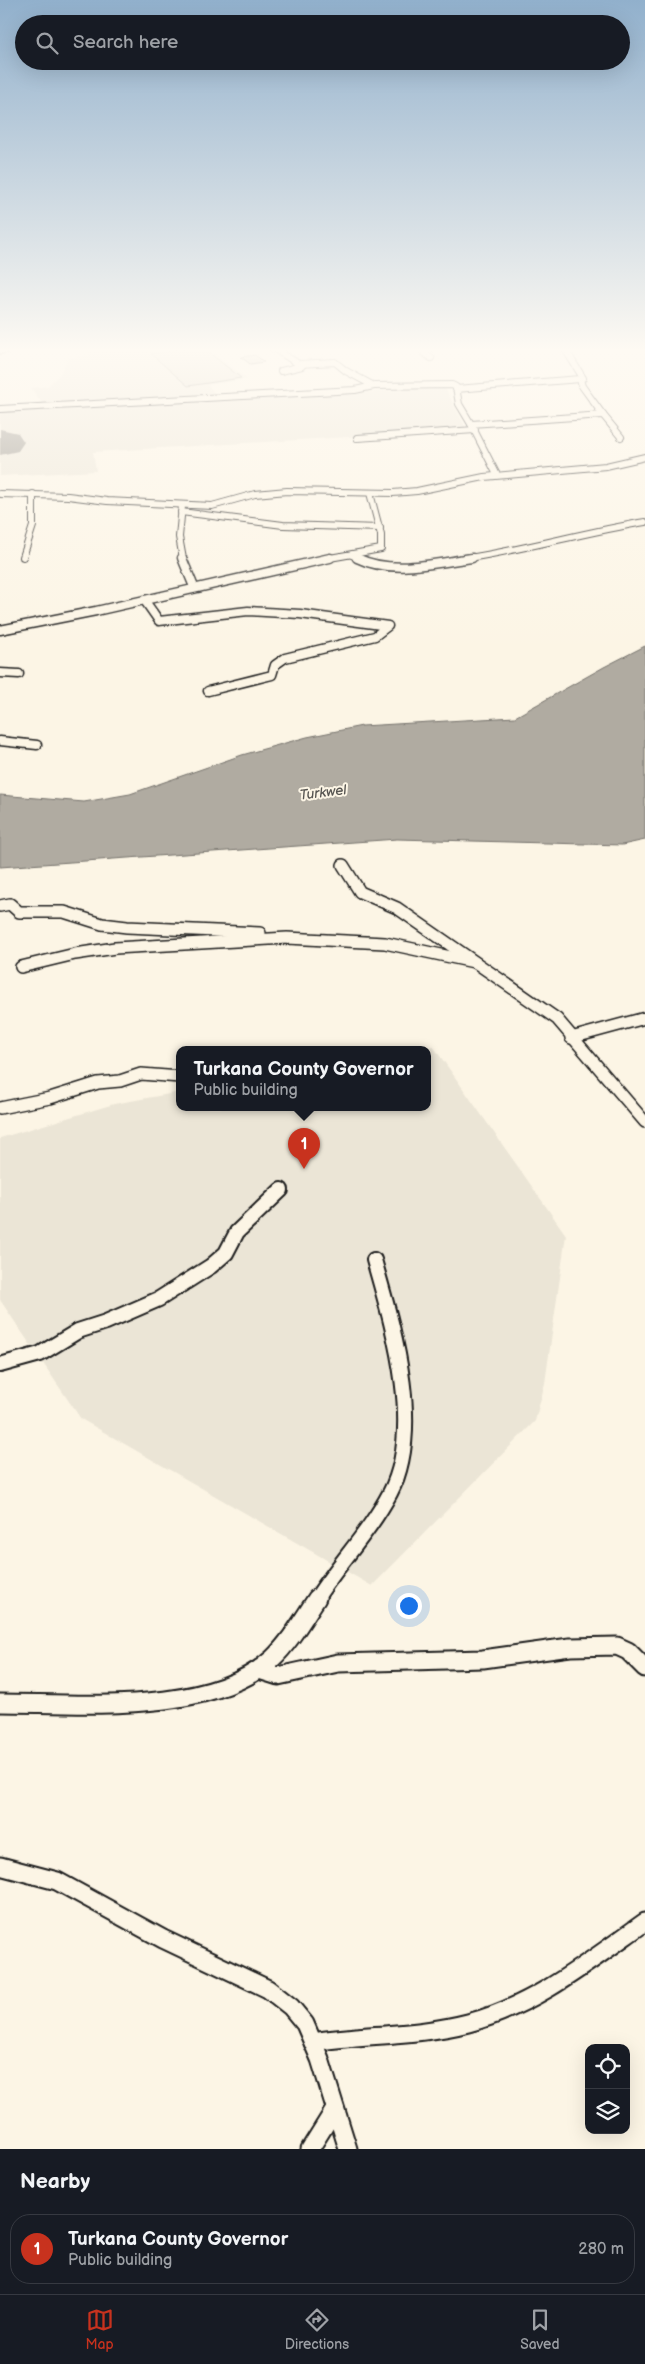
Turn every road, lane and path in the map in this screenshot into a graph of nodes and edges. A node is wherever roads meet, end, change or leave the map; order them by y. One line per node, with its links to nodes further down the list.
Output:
1 (484, 448): 3 (street)
2 (645, 457): 3 (street)
3 (497, 475): 4 (street)
4 (370, 492): 7 (street); 9 (street)
5 (0, 494): 6 (street)
6 (33, 494): 7 (street); 11 (street)
7 (182, 508): 9 (street); 12 (street)
8 (645, 522): 10 (street)
9 (380, 528): 10 (street)
10 (352, 555): 12 (street)
11 (23, 558)
12 (194, 587): 13 (street)
13 (145, 601): 14 (street); 17 (street)
14 (0, 630)
15 (0, 673): 16 (street)
16 (19, 674)
17 (208, 691)
18 (0, 741): 19 (street)
19 (38, 745)
20 (344, 865): 23 (street)
21 (0, 906): 22 (street)
22 (287, 938): 23 (street); 24 (street)
23 (474, 962): 26 (street)
24 (21, 967)
25 (645, 1018): 26 (street)
26 (571, 1038): 29 (street)
27 (176, 1077): 28 (street)
28 (0, 1108)
29 (645, 1122)
30 (280, 1190): 32 (street)
31 (374, 1260): 34 (street)
32 (0, 1365)
33 (645, 1668): 34 (street)
34 (259, 1670): 35 (street)
35 (0, 1703)
36 (0, 1866): 38 (street)
37 (645, 1922): 38 (street)
38 (313, 2042): 39 (street)
39 (335, 2109): 40 (street); 41 (street)
40 (310, 2149)
41 (348, 2149)

